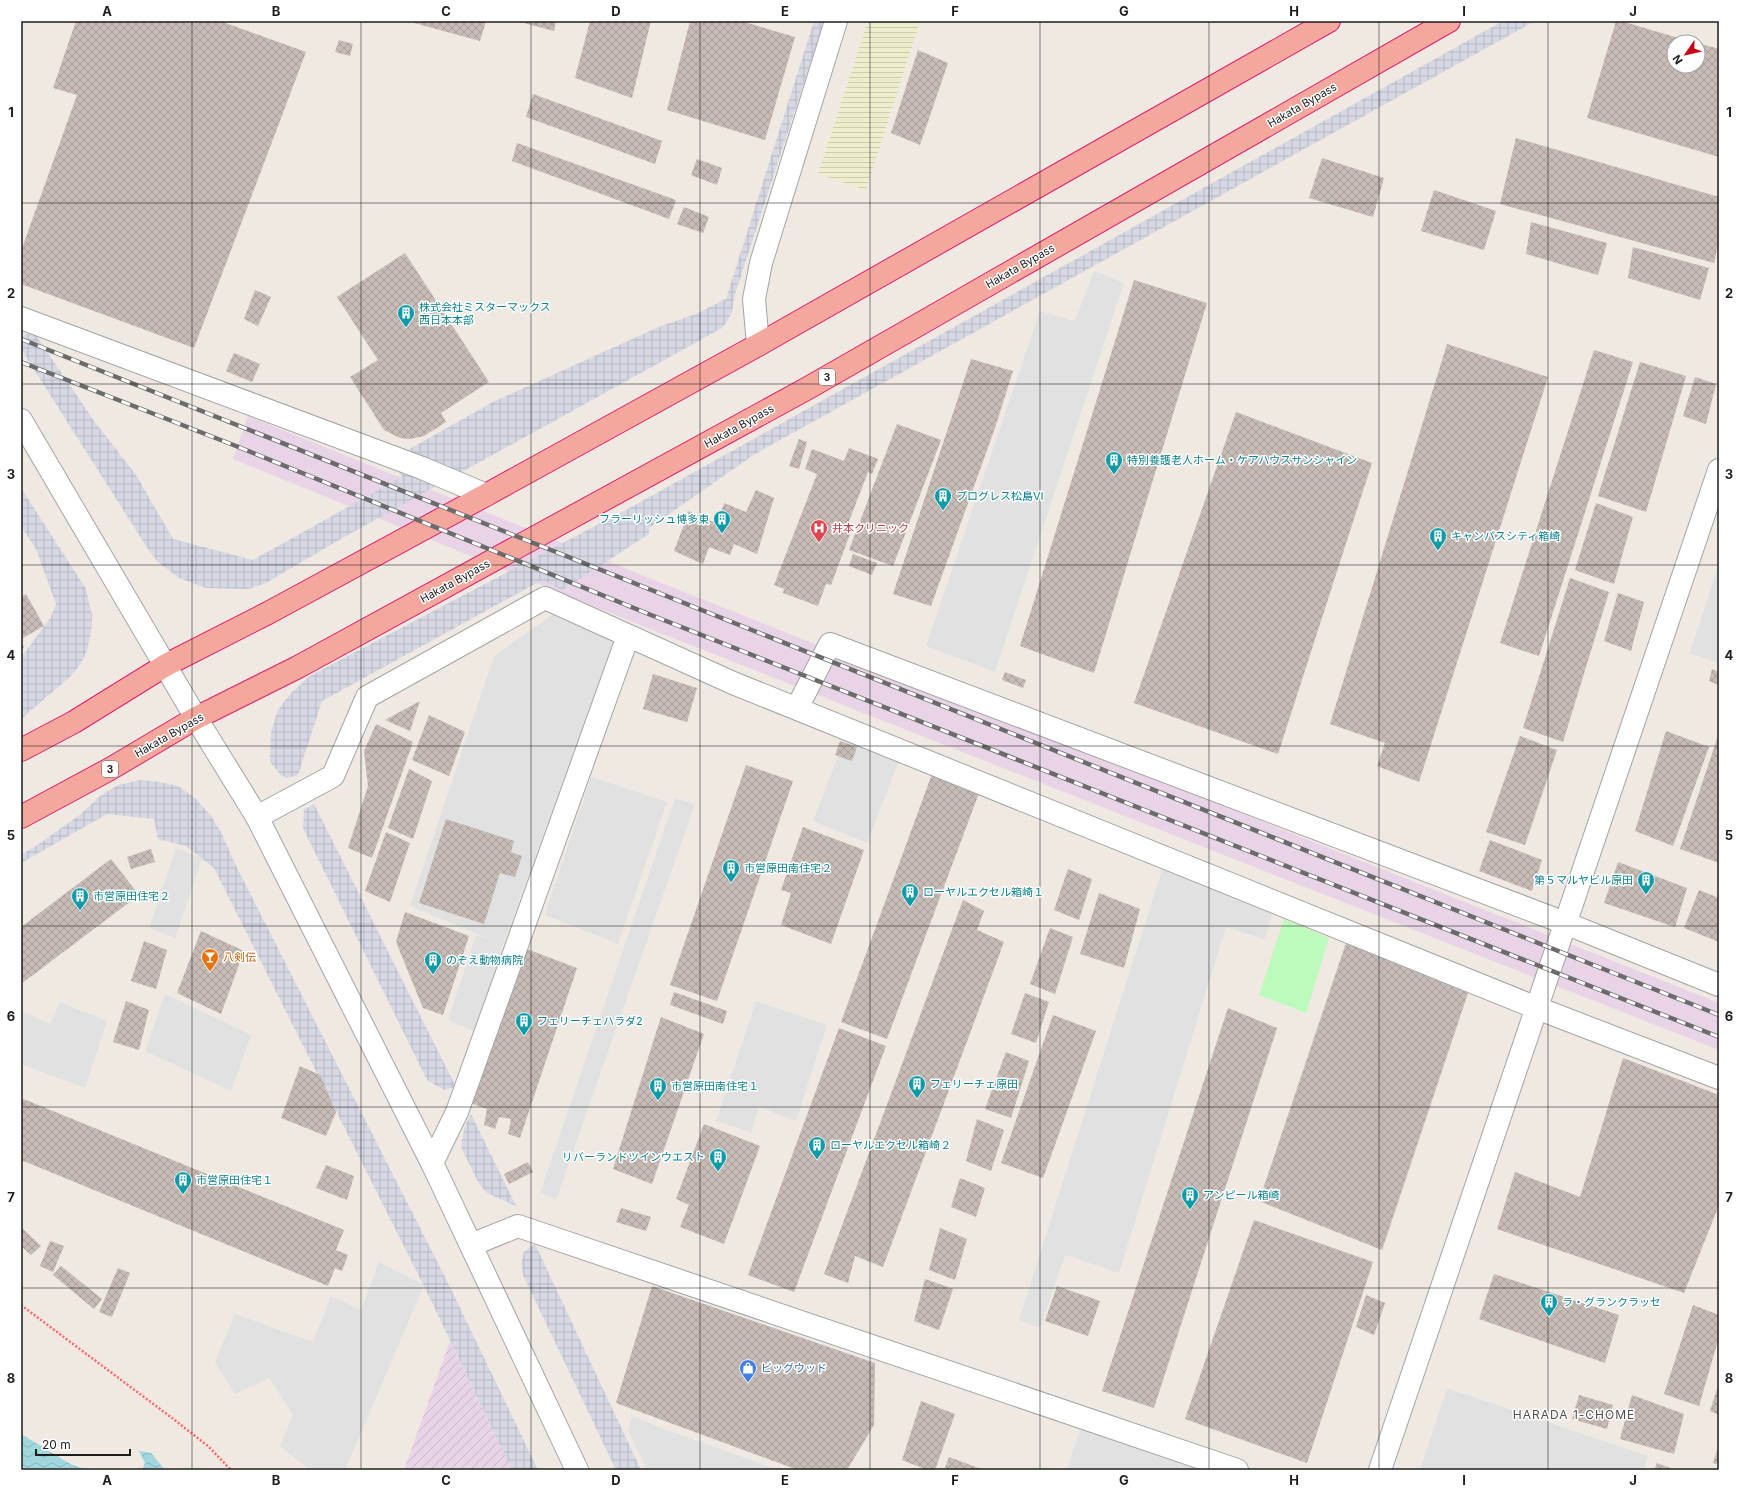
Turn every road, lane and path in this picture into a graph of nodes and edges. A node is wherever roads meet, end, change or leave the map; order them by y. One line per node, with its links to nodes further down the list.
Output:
1 (836, 21): 5 (street)
2 (1329, 21): 5 (highway)
3 (1449, 21): 12 (highway, Hakata Bypass / 3)
4 (21, 318): 8 (street)
5 (758, 345): 8 (highway)
6 (21, 420): 10 (street)
7 (1719, 470): 16 (street)
8 (486, 495): 10 (highway)
9 (628, 636): 11 (street); 15 (street); 20 (street)
10 (166, 665): 12 (street); 13 (highway)
11 (796, 708): 16 (street); 18 (street)
12 (196, 718): 14 (highway, Hakata Bypass / 3); 15 (street)
13 (21, 750)
14 (21, 817)
15 (257, 818): 20 (street)
16 (1566, 923): 17 (street); 18 (street)
17 (1719, 985)
18 (1537, 1008): 19 (street); 26 (street)
19 (1719, 1078)
20 (432, 1162): 21 (street)
21 (471, 1245): 24 (street); 25 (street)
22 (21, 1305): 23 (path)
23 (231, 1470)
24 (577, 1470)
25 (1237, 1470)
26 (1380, 1470)

